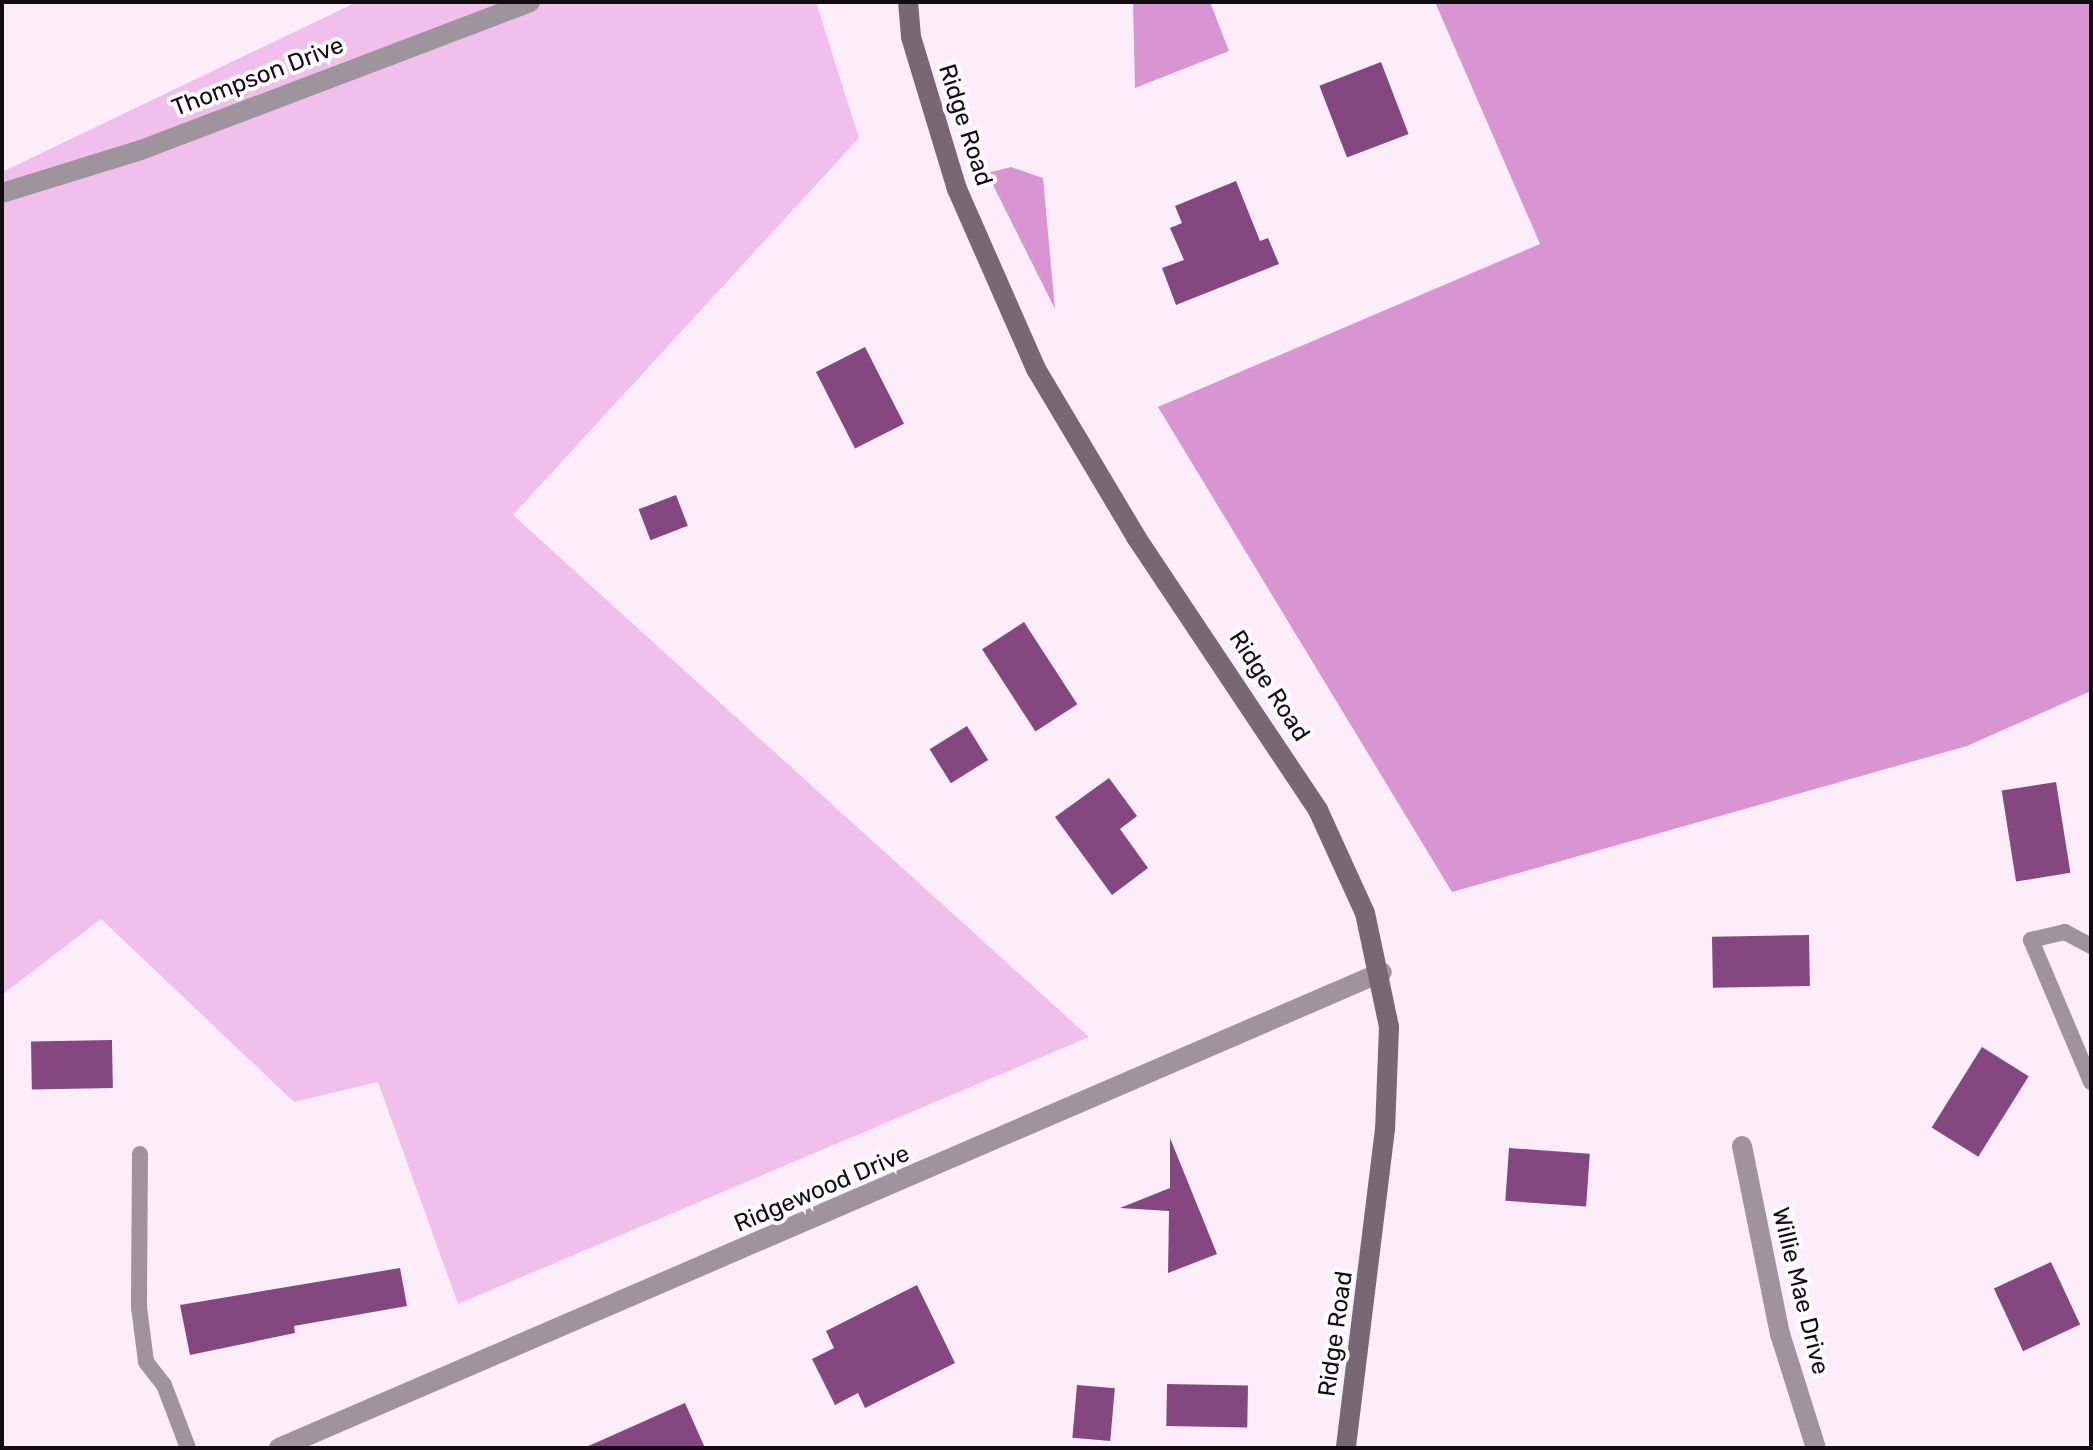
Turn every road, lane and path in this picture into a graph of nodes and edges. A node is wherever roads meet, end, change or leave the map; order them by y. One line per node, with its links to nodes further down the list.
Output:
1 (530, 2): 3 (street, Thompson Drive)
2 (908, 2): 5 (street, Ridge Road)
3 (2, 193)
4 (2091, 946): 6 (lane)
5 (1382, 972): 10 (street, Ridgewood Drive); 11 (street, Ridge Road)
6 (2090, 1071)
7 (1742, 1146): 12 (street, Willie Mae Drive)
8 (140, 1154): 9 (lane)
9 (188, 1448)
10 (279, 1448)
11 (1346, 1448)
12 (1816, 1448)

